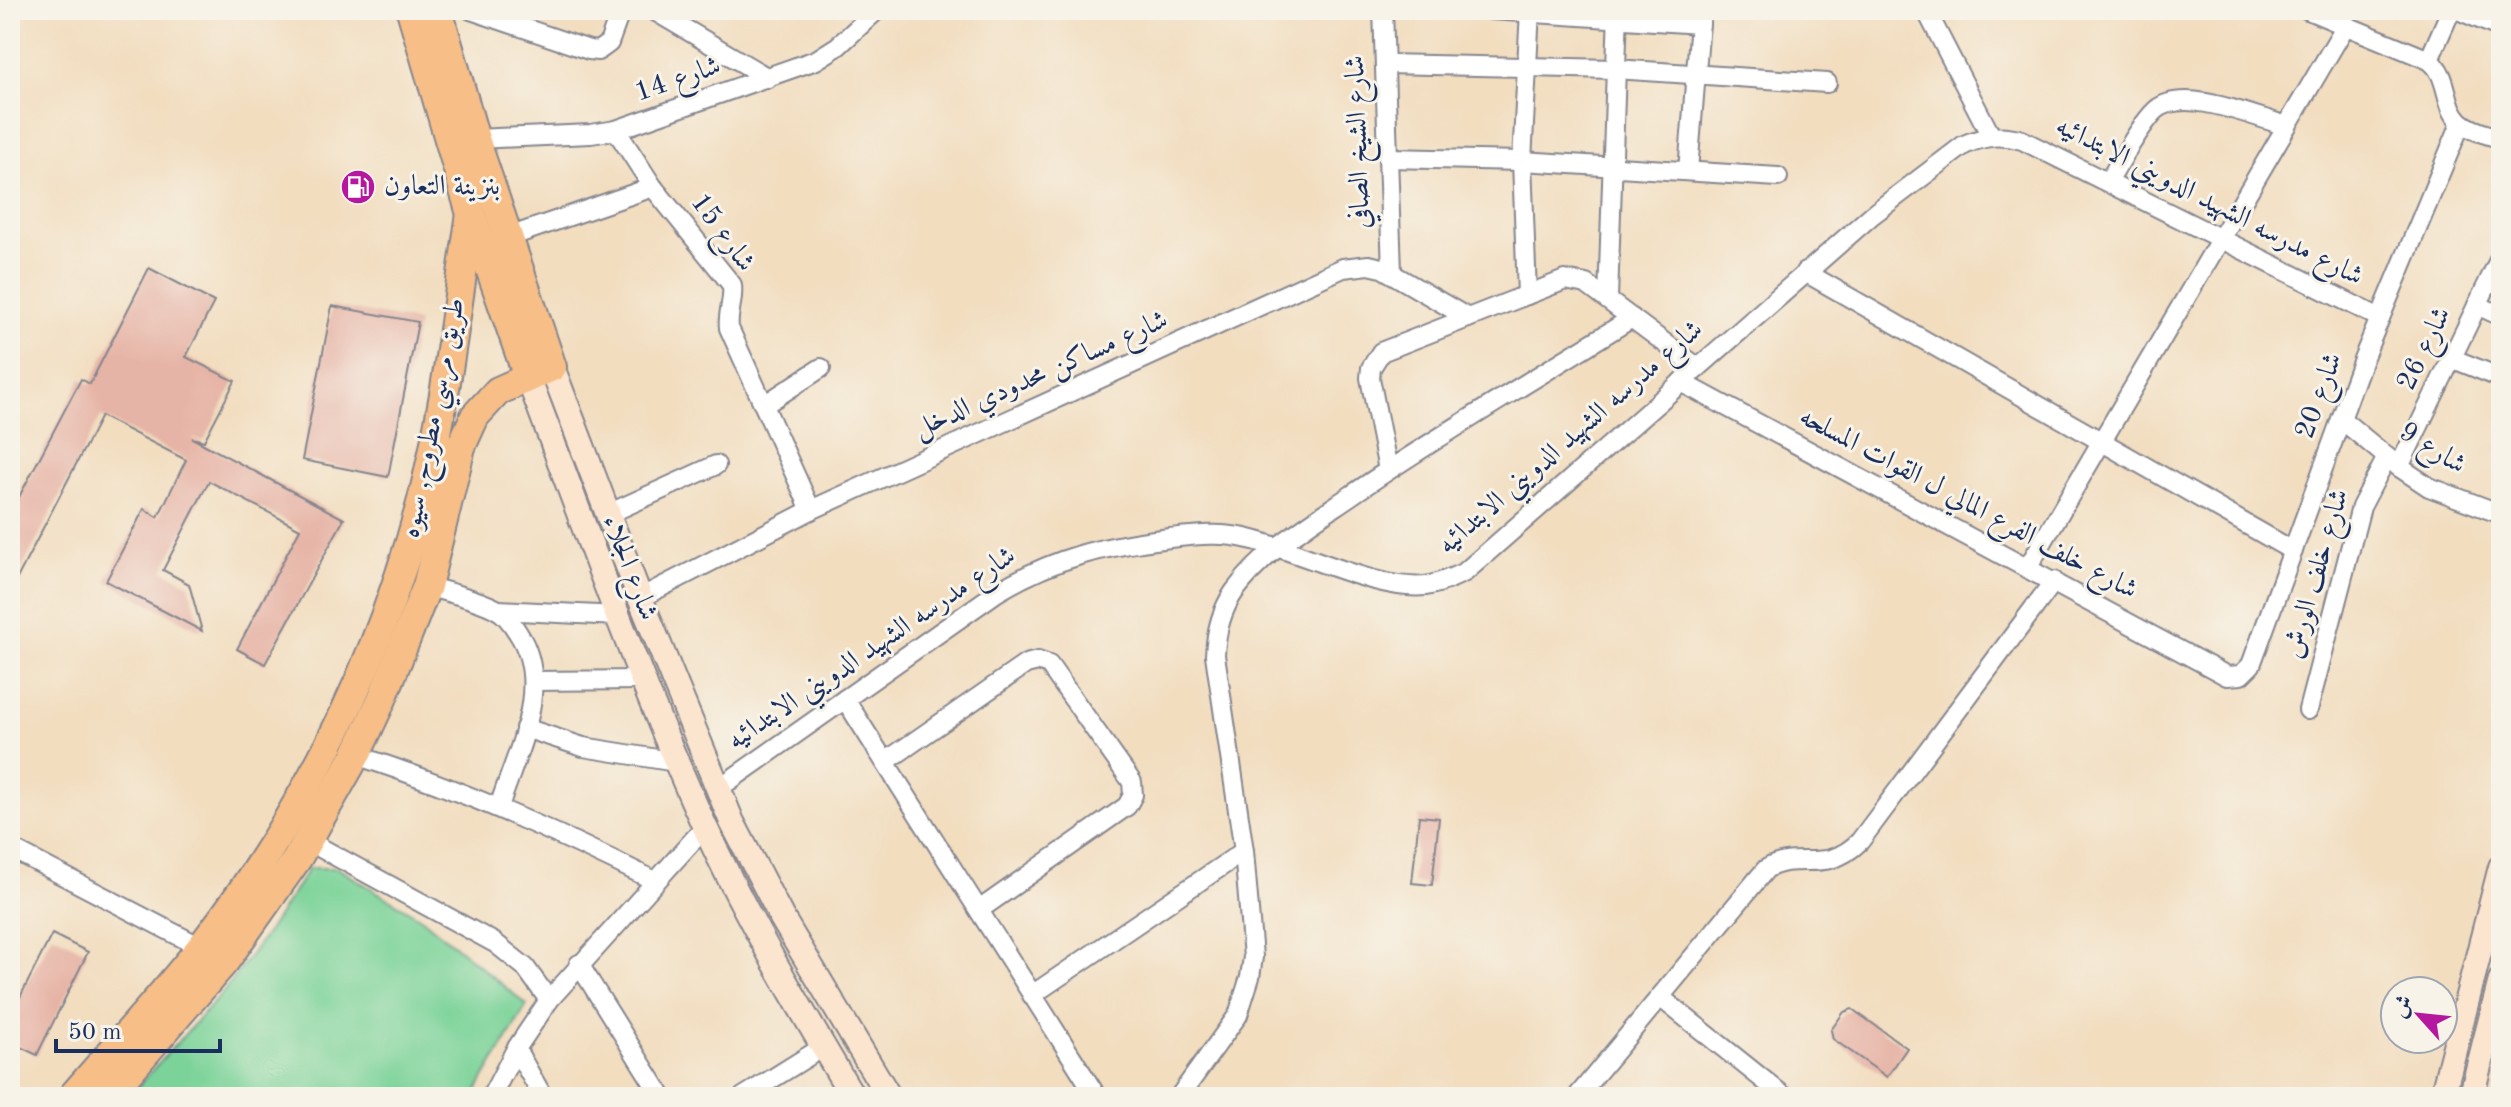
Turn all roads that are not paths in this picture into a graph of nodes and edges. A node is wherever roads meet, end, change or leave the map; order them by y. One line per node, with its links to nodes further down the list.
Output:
1 (411, 10): 38 (main road, شارع الجلاء)
2 (438, 10): 29 (main road, شارع الجلاء)
3 (471, 10): 4 (street)
4 (621, 10)
5 (653, 10): 23 (street)
6 (877, 10): 23 (street, شارع 14)
7 (1383, 10): 19 (street, شارع الشيخ الصافي)
8 (1491, 10): 13 (street)
9 (1926, 10): 28 (street)
10 (2308, 10): 16 (street)
11 (2451, 10): 18 (street)
12 (2458, 10): 17 (street)
13 (1530, 11): 14 (street); 20 (street)
14 (1618, 14): 15 (street); 21 (street)
15 (1701, 17): 22 (street)
16 (2346, 25): 18 (street); 26 (street)
17 (2501, 28)
18 (2429, 60): 25 (street)
19 (1385, 64): 20 (street); 31 (street, شارع الشيخ الصافي)
20 (1525, 66): 21 (street); 32 (street)
21 (1615, 69): 22 (street); 33 (street)
22 (1695, 74): 24 (street); 34 (street)
23 (768, 78): 27 (street, شارع 14)
24 (1827, 83)
25 (2461, 123): 30 (street); 50 (street, شارع 20)
26 (2287, 126): 36 (street); 40 (street)
27 (616, 130): 29 (street, شارع 14); 37 (street, شارع 15)
28 (1991, 136): 36 (street, شارع مدرسه الشهيد الدويني الابتدائيه); 43 (street, شارع مدرسه الشهيد الدويني الابتدائيه)
29 (475, 139): 39 (main road, شارع الجلاء)
30 (2501, 139)
31 (1388, 158): 32 (street); 42 (street, شارع الشيخ الصافي)
32 (1522, 161): 33 (street); 44 (street)
33 (1611, 166): 34 (street); 45 (street)
34 (1688, 171): 35 (street)
35 (1778, 177)
36 (2108, 182): 40 (street, شارع مدرسه الشهيد الدويني الابتدائيه)
37 (653, 187): 39 (street); 57 (street, شارع 15)
38 (471, 214): 54 (main road, شارع الجلاء); 92 (main road, طريق مرسي مطروح, سيوه)
39 (506, 238): 54 (main road, شارع الجلاء)
40 (2220, 239): 50 (street, شارع مدرسه الشهيد الدويني الابتدائيه); 59 (street)
41 (2501, 257): 46 (street, شارع 26)
42 (1392, 272): 48 (street, شارع مساكن محدودي الدخل); 63 (street, شارع مساكن محدودي الدخل)
43 (1805, 272): 52 (street, شارع مدرسه الشهيد الدويني الابتدائيه); 59 (street)
44 (1527, 295): 45 (street); 48 (street)
45 (1608, 299): 49 (street)
46 (2477, 305): 47 (street); 51 (street, شارع 26)
47 (2501, 316)
48 (1468, 318): 62 (street)
49 (1632, 318): 52 (street); 62 (street)
50 (2380, 318): 58 (street, شارع 20)
51 (2451, 358): 55 (street); 60 (street, شارع 26)
52 (1697, 367): 56 (street, شارع مدرسه الشهيد الدويني الابتدائيه)
53 (821, 368): 57 (street)
54 (540, 372): 64 (street, شارع الجلاء); 70 (main road, طريق مرسي مطروح, سيوه); 73 (street, شارع الجلاء)
55 (2501, 378)
56 (1681, 382): 66 (street, شارع مدرسه الشهيد الدويني الابتدائيه); 68 (street, شارع خلف الفرع المالي ل القوات المسلحه)
57 (764, 405): 63 (street, شارع 15)
58 (2341, 419): 60 (street, شارع 9); 67 (street, شارع 20)
59 (2101, 442): 67 (street); 68 (street)
60 (2393, 462): 65 (street, شارع 9); 78 (street, شارع خلف الورش)
61 (716, 465): 64 (street)
62 (1388, 470): 66 (street)
63 (811, 510): 71 (street, شارع مساكن محدودي الدخل)
64 (608, 514): 71 (street, شارع الجلاء)
65 (2501, 514)
66 (1276, 547): 77 (street, شارع مدرسه الشهيد الدويني الابتدائيه); 88 (street)
67 (2293, 551): 74 (street, شارع 20)
68 (2028, 567): 69 (street, شارع خلف الفرع المالي ل القوات المسلحه)
69 (2054, 581): 74 (street, شارع خلف الفرع المالي ل القوات المسلحه); 97 (street)
70 (427, 586): 72 (street); 80 (main road, طريق مرسي مطروح, سيوه)
71 (640, 598): 83 (street, شارع الجلاء)
72 (498, 610): 73 (street); 76 (street)
73 (618, 616): 75 (street, شارع الجلاء)
74 (2227, 676)
75 (642, 680): 76 (street); 81 (street, شارع الجلاء)
76 (533, 681): 79 (street)
77 (845, 699): 82 (street); 83 (street, شارع مدرسه الشهيد الدويني الابتدائيه)
78 (2308, 710)
79 (525, 728): 81 (street); 84 (street)
80 (356, 755): 84 (street); 86 (main road, طريق مرسي مطروح, سيوه)
81 (676, 762): 85 (street, شارع الجلاء)
82 (885, 762): 91 (street); 91 (street)
83 (719, 788): 108 (street, شارع الجلاء)
84 (499, 807): 90 (street)
85 (705, 827): 90 (street); 99 (street, شارع الجلاء)
86 (308, 841): 93 (main road, طريق مرسي مطروح, سيوه); 98 (street)
87 (10, 848): 92 (street)
88 (1244, 851): 96 (street); 110 (street)
89 (2501, 867): 113 (street)
90 (655, 881): 94 (street)
91 (979, 910): 96 (street)
92 (201, 947): 93 (street); 101 (main road, طريق مرسي مطروح, سيوه)
93 (225, 961): 102 (main road, طريق مرسي مطروح, سيوه)
94 (579, 964): 98 (street); 105 (street)
95 (2501, 980): 114 (street)
96 (1032, 995): 109 (street)
97 (1660, 997): 111 (street); 112 (street)
98 (549, 1000): 100 (street)
99 (823, 1047): 106 (street); 107 (street, شارع الجلاء)
100 (516, 1049): 103 (street); 104 (street)
101 (72, 1097)
102 (107, 1097)
103 (491, 1097)
104 (543, 1097)
105 (662, 1097)
106 (743, 1097)
107 (853, 1097)
108 (889, 1097)
109 (1097, 1097)
110 (1179, 1097)
111 (1577, 1097)
112 (1785, 1097)
113 (2442, 1097)
114 (2471, 1097)

